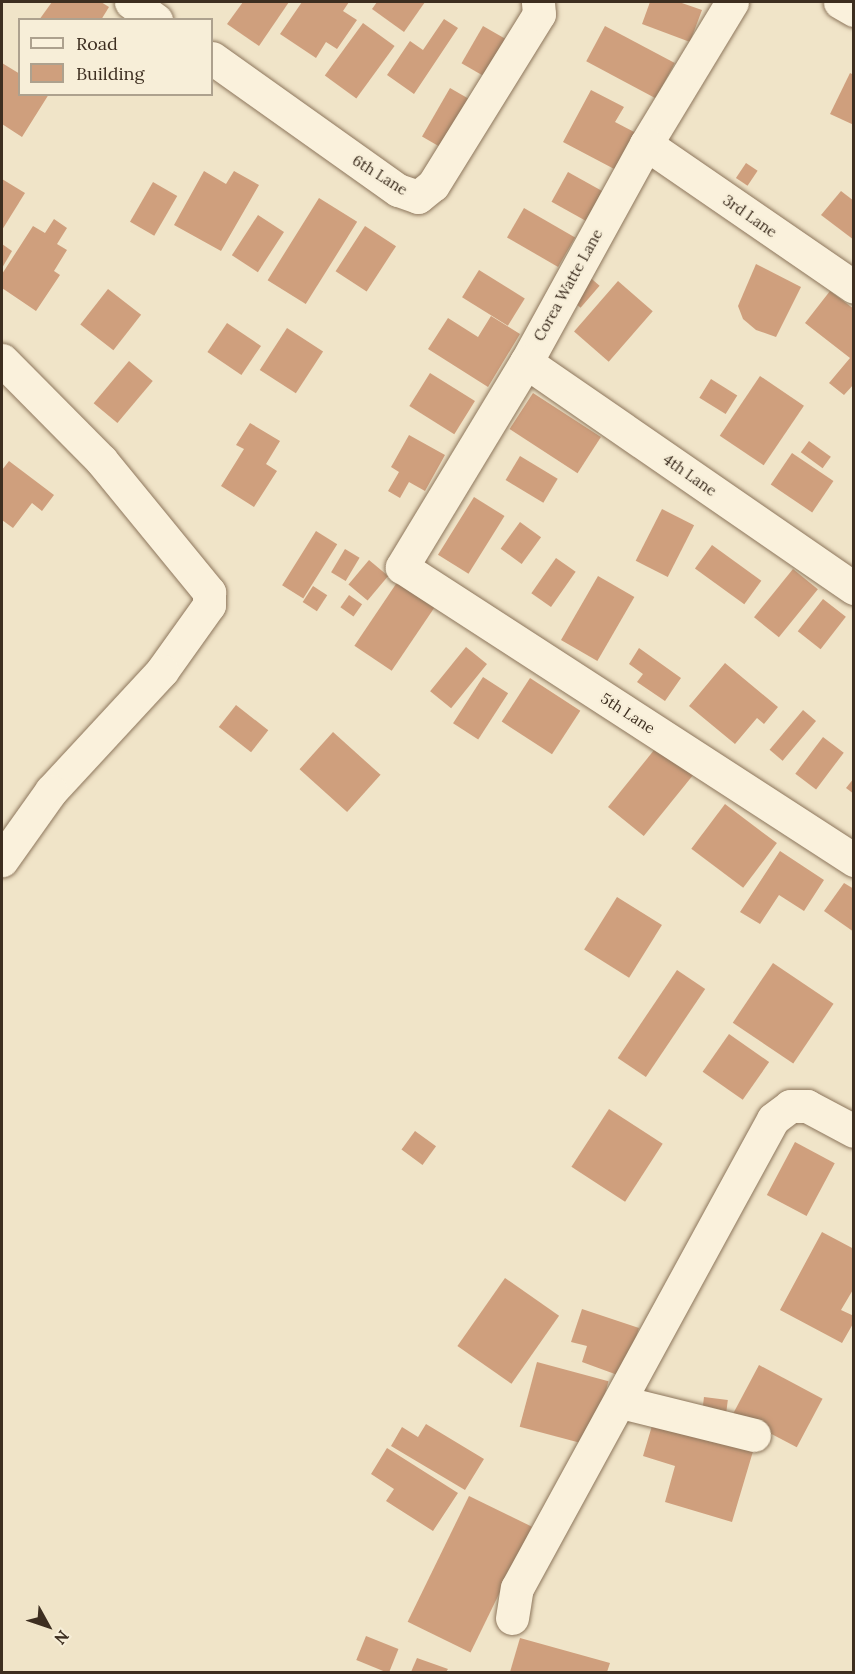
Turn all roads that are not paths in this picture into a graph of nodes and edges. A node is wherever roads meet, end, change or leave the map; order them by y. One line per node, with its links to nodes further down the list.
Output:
1 (131, 2): 6 (street)
2 (538, 2): 7 (street, 6th Lane)
3 (732, 2): 8 (street, Corea Watte Lane)
4 (840, 2): 5 (street)
5 (854, 10)
6 (153, 18)
7 (213, 59)
8 (645, 144): 9 (street, 3rd Lane); 11 (street, Corea Watte Lane)
9 (854, 287)
10 (2, 360): 14 (street)
11 (526, 362): 12 (street, Corea Watte Lane); 13 (street, 4th Lane)
12 (402, 567): 15 (street, 5th Lane)
13 (854, 588)
14 (2, 860)
15 (854, 860)
16 (854, 1131): 17 (street)
17 (621, 1402): 18 (street); 19 (street)
18 (754, 1435)
19 (512, 1618)

